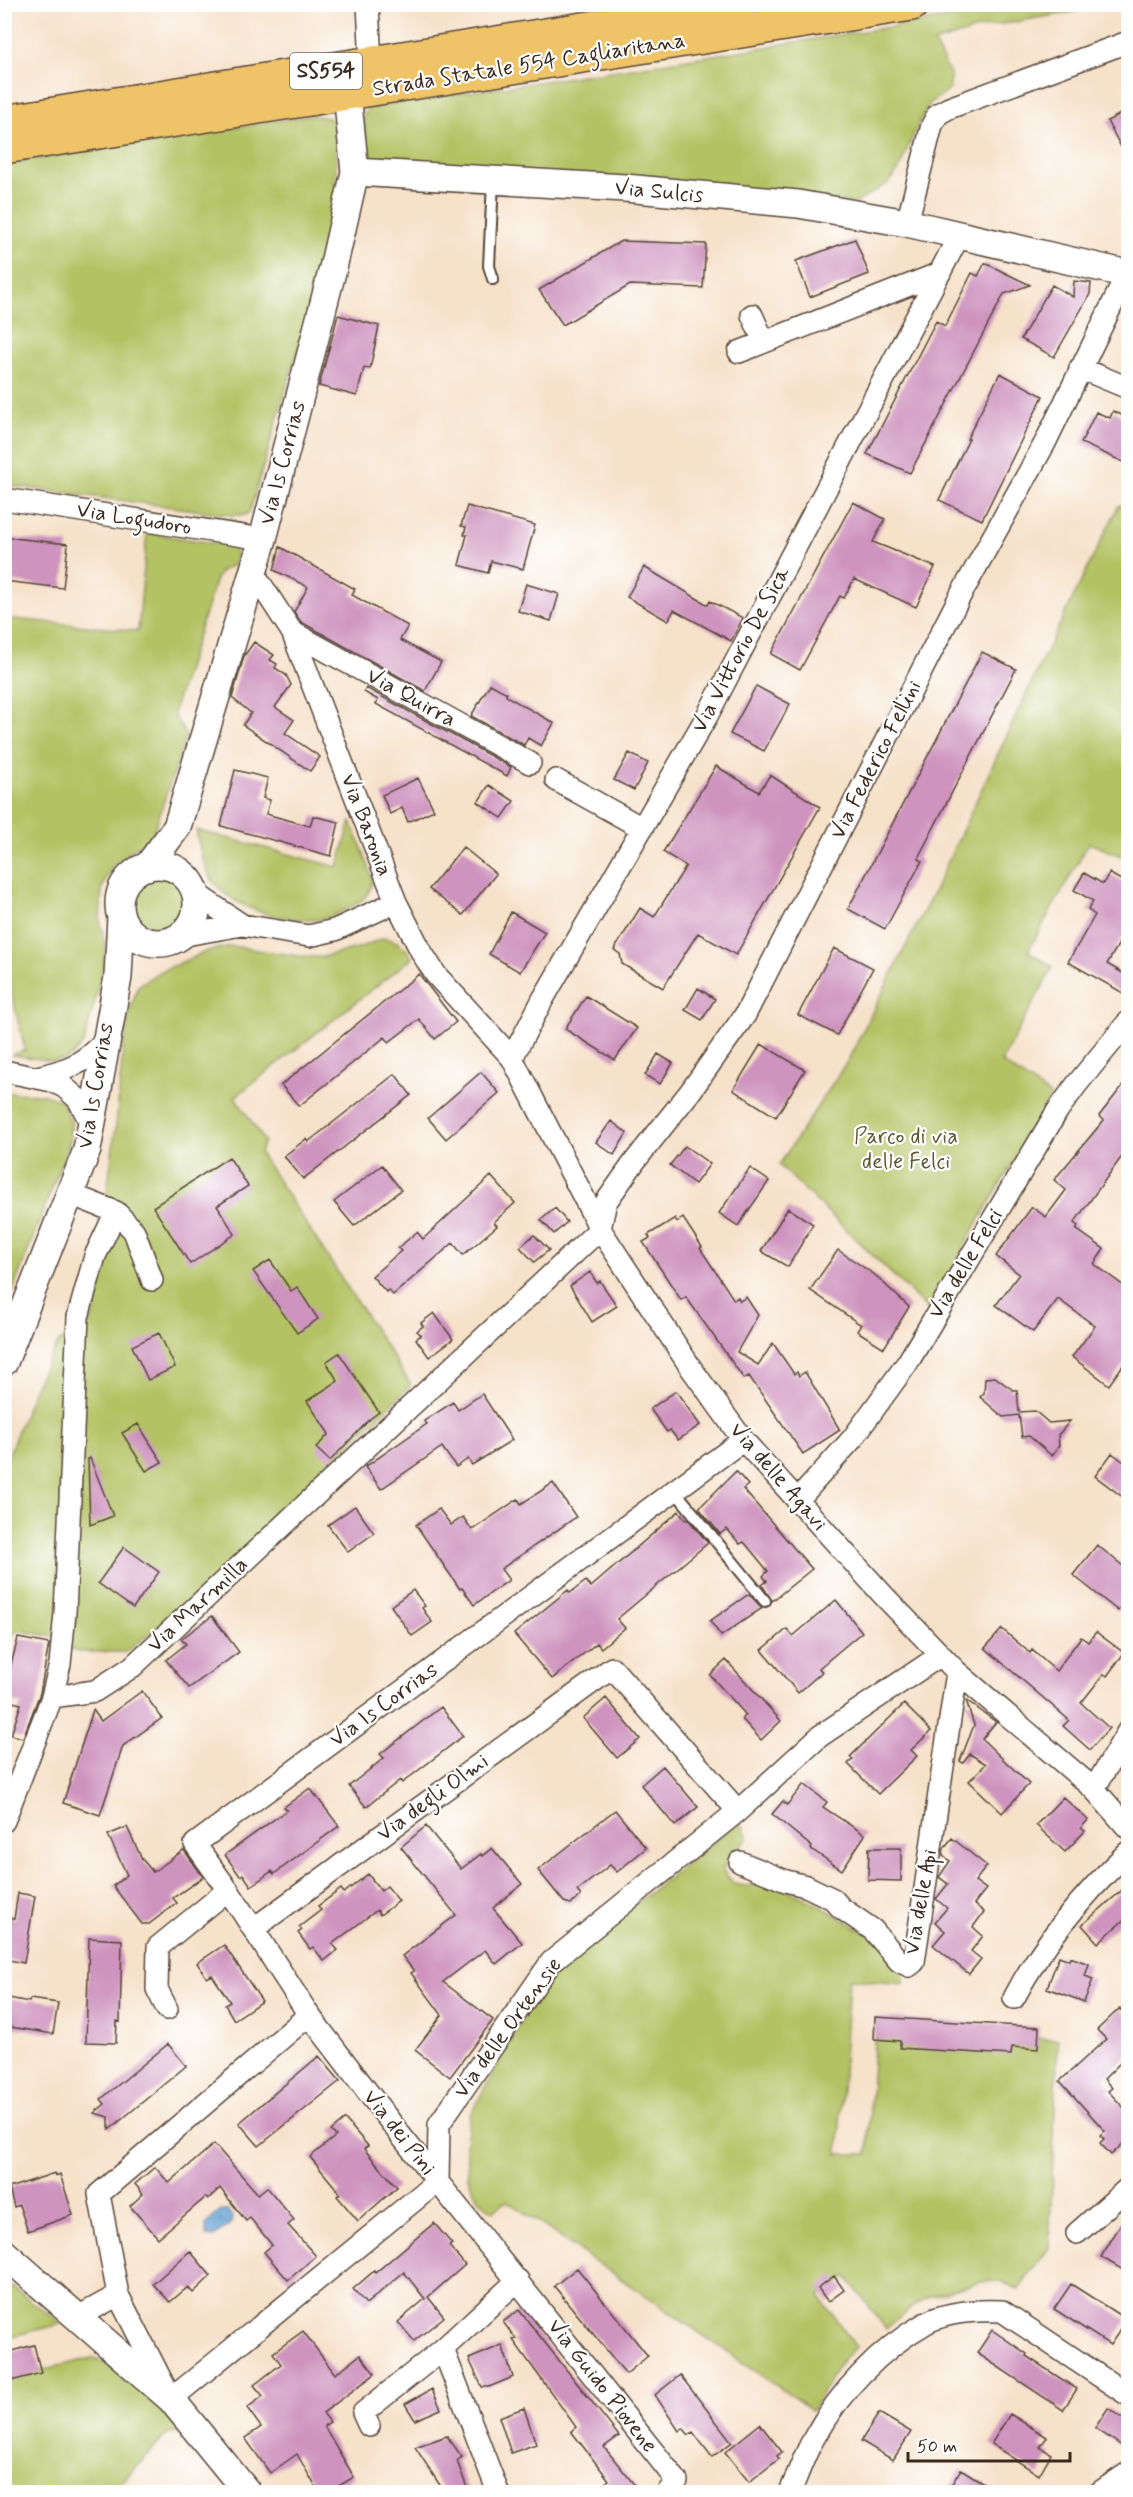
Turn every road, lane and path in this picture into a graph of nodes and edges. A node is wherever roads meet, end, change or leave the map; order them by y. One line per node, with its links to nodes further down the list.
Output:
1 (368, 4): 5 (street)
2 (739, 4): 5 (highway, Strada Statale 554 Cagliaritana / SS554)
3 (912, 4): 6 (highway, Strada Statale 554 Cagliaritana / SS554)
4 (1128, 42): 11 (street)
5 (371, 64): 7 (highway, Strada Statale 554 Cagliaritana / SS554)
6 (347, 93): 8 (highway, Strada Statale 554 Cagliaritana / SS554); 9 (street, Via Is Corrias)
7 (4, 122)
8 (4, 147)
9 (355, 172): 10 (street, Via Sulcis); 22 (street, Via Is Corrias)
10 (494, 181): 11 (street, Via Sulcis); 15 (lane)
11 (907, 223): 12 (street, Via Sulcis)
12 (959, 236): 13 (street, Via Vittorio De Sica); 14 (street, Via Sulcis)
13 (940, 273): 17 (street); 28 (street, Via Vittorio De Sica)
14 (1128, 274): 19 (street, Via Federico Fellini)
15 (494, 279)
16 (752, 315): 17 (street)
17 (764, 342): 18 (street)
18 (739, 352)
19 (1080, 368): 20 (street); 44 (street, Via Federico Fellini)
20 (1128, 388)
21 (4, 499): 22 (street, Via Logudoro)
22 (263, 539): 23 (street, Via Is Corrias)
23 (254, 572): 24 (street, Via Baronia); 27 (street, Via Is Corrias)
24 (292, 632): 25 (street, Via Quirra); 31 (street, Via Baronia)
25 (530, 763)
26 (556, 780): 28 (street)
27 (177, 827): 29 (street, Via Is Corrias); 30 (street, Via Is Corrias)
28 (642, 828): 38 (street, Via Vittorio De Sica)
29 (147, 867): 30 (street); 32 (street)
30 (191, 886): 33 (street); 34 (street)
31 (396, 902): 33 (street); 38 (street, Via Baronia)
32 (121, 916): 34 (street); 35 (street, Via Is Corrias)
33 (242, 925): 34 (street)
34 (168, 939): 35 (street)
35 (118, 977): 37 (street, Via Is Corrias)
36 (1128, 1022): 49 (street, Via delle Felci)
37 (105, 1040): 40 (street); 41 (street, Via Is Corrias)
38 (512, 1058): 44 (street, Via delle Agavi)
39 (4, 1071): 40 (street)
40 (36, 1077): 41 (street)
41 (94, 1123): 42 (street, Via Is Corrias)
42 (70, 1194): 43 (street); 46 (street, Via Is Corrias)
43 (116, 1212): 45 (street); 53 (street)
44 (600, 1229): 47 (street, Via delle Agavi); 53 (street, Via Marmilla)
45 (153, 1280)
46 (4, 1362)
47 (743, 1440): 48 (street, Via Is Corrias); 49 (street, Via delle Agavi)
48 (675, 1491): 50 (lane); 61 (street, Via Is Corrias)
49 (797, 1501): 51 (street, Via delle Agavi)
50 (765, 1601)
51 (941, 1655): 52 (street, Via delle Agavi); 56 (street, Via delle Ortensie)
52 (957, 1672): 55 (street, Via delle Agavi); 60 (street, Via delle Api)
53 (52, 1697): 57 (street)
54 (1128, 1731): 55 (street)
55 (1094, 1789): 58 (street, Via delle Agavi)
56 (738, 1811): 62 (street, Via degli Olmi); 66 (street, Via delle Ortensie)
57 (4, 1821)
58 (1128, 1828)
59 (1128, 1851): 63 (street)
60 (740, 1862)
61 (228, 1890): 62 (street, Via dei Pini); 64 (street)
62 (253, 1929): 65 (street, Via dei Pini)
63 (1014, 1998)
64 (167, 2009)
65 (309, 2015): 66 (street, Via dei Pini); 71 (street)
66 (438, 2181): 70 (street); 75 (street, Via dei Pini)
67 (1128, 2188): 68 (street)
68 (1077, 2233)
69 (4, 2253): 72 (street)
70 (518, 2280): 73 (street); 80 (street, Via Guido Piovene)
71 (118, 2295): 72 (street); 75 (street)
72 (78, 2317): 75 (street)
73 (442, 2349): 76 (street); 79 (street)
74 (1128, 2395): 81 (street)
75 (171, 2399): 78 (street)
76 (369, 2426)
77 (1128, 2473): 82 (street)
78 (247, 2493)
79 (498, 2493)
80 (668, 2493)
81 (790, 2493)
82 (1100, 2493)

